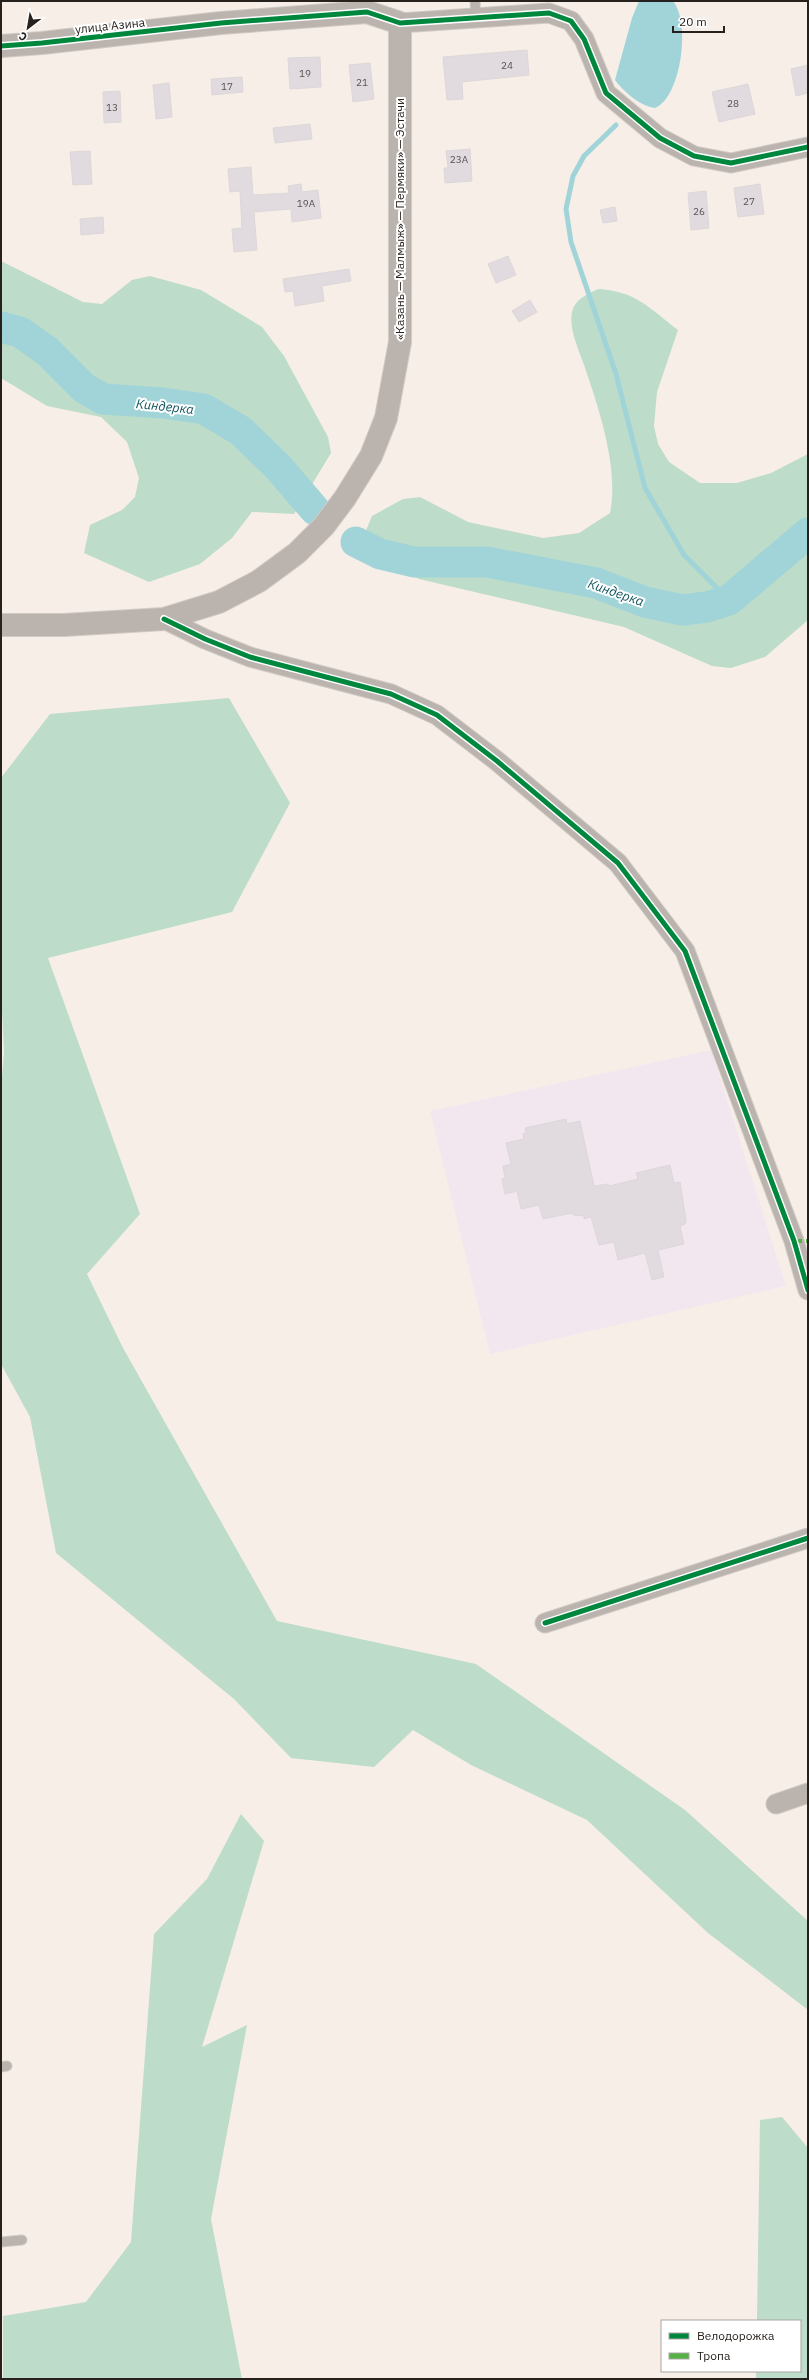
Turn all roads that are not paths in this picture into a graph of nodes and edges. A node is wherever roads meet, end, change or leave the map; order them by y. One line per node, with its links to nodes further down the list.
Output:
1 (475, 9): 2 (street); 4 (street)
2 (400, 23): 3 (street, улица Азина); 5 (street, «Казань — Малмыж» — Пермяки» — Эстачи)
3 (1, 46)
4 (808, 147)
5 (164, 619): 6 (street, «Казань — Малмыж» — Пермяки» — Эстачи); 7 (street)
6 (1, 625)
7 (808, 1288)
8 (808, 1538): 9 (street)
9 (545, 1623)
10 (808, 1793): 11 (street)
11 (776, 1804)
12 (22, 2240): 13 (lane)
13 (1, 2242)

